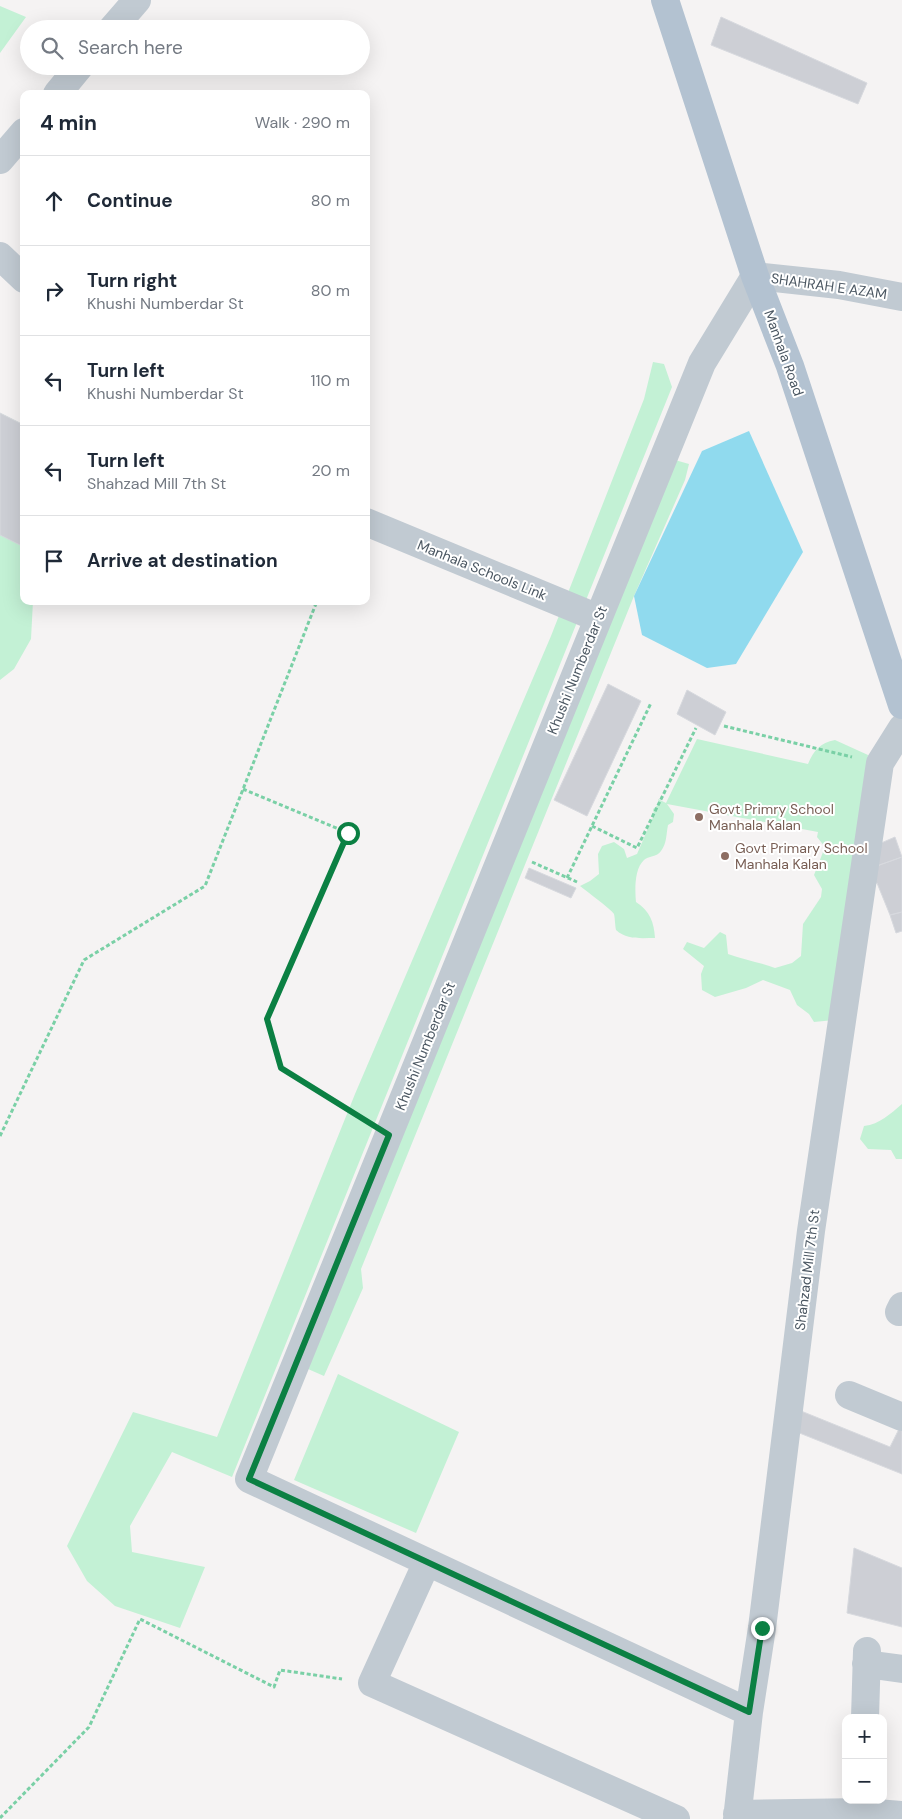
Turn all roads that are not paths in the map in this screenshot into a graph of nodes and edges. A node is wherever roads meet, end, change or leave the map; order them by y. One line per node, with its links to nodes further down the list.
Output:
1 (137, 0): 3 (street)
2 (664, 0): 10 (main road, Manhala Road)
3 (120, 20)
4 (73, 75): 5 (street)
5 (60, 90)
6 (20, 137): 7 (street)
7 (0, 160)
8 (0, 256): 9 (street)
9 (20, 275)
10 (755, 276): 11 (street, SHAHRAH E AZAM); 13 (street, Khushi Numberdar St); 14 (main road, Manhala Road)
11 (902, 297)
12 (370, 524): 13 (street, Manhala Schools Link)
13 (598, 618): 18 (street, Khushi Numberdar St)
14 (902, 705)
15 (902, 728): 20 (street, Shahzad Mill 7th St)
16 (849, 1394): 17 (street)
17 (902, 1417)
18 (427, 1562): 20 (street, Khushi Numberdar St); 25 (street)
19 (902, 1669): 21 (street)
20 (749, 1712): 24 (street, Shahzad Mill 7th St)
21 (865, 1714)
22 (864, 1806): 23 (street); 24 (street)
23 (902, 1815)
24 (737, 1816)
25 (676, 1819)

